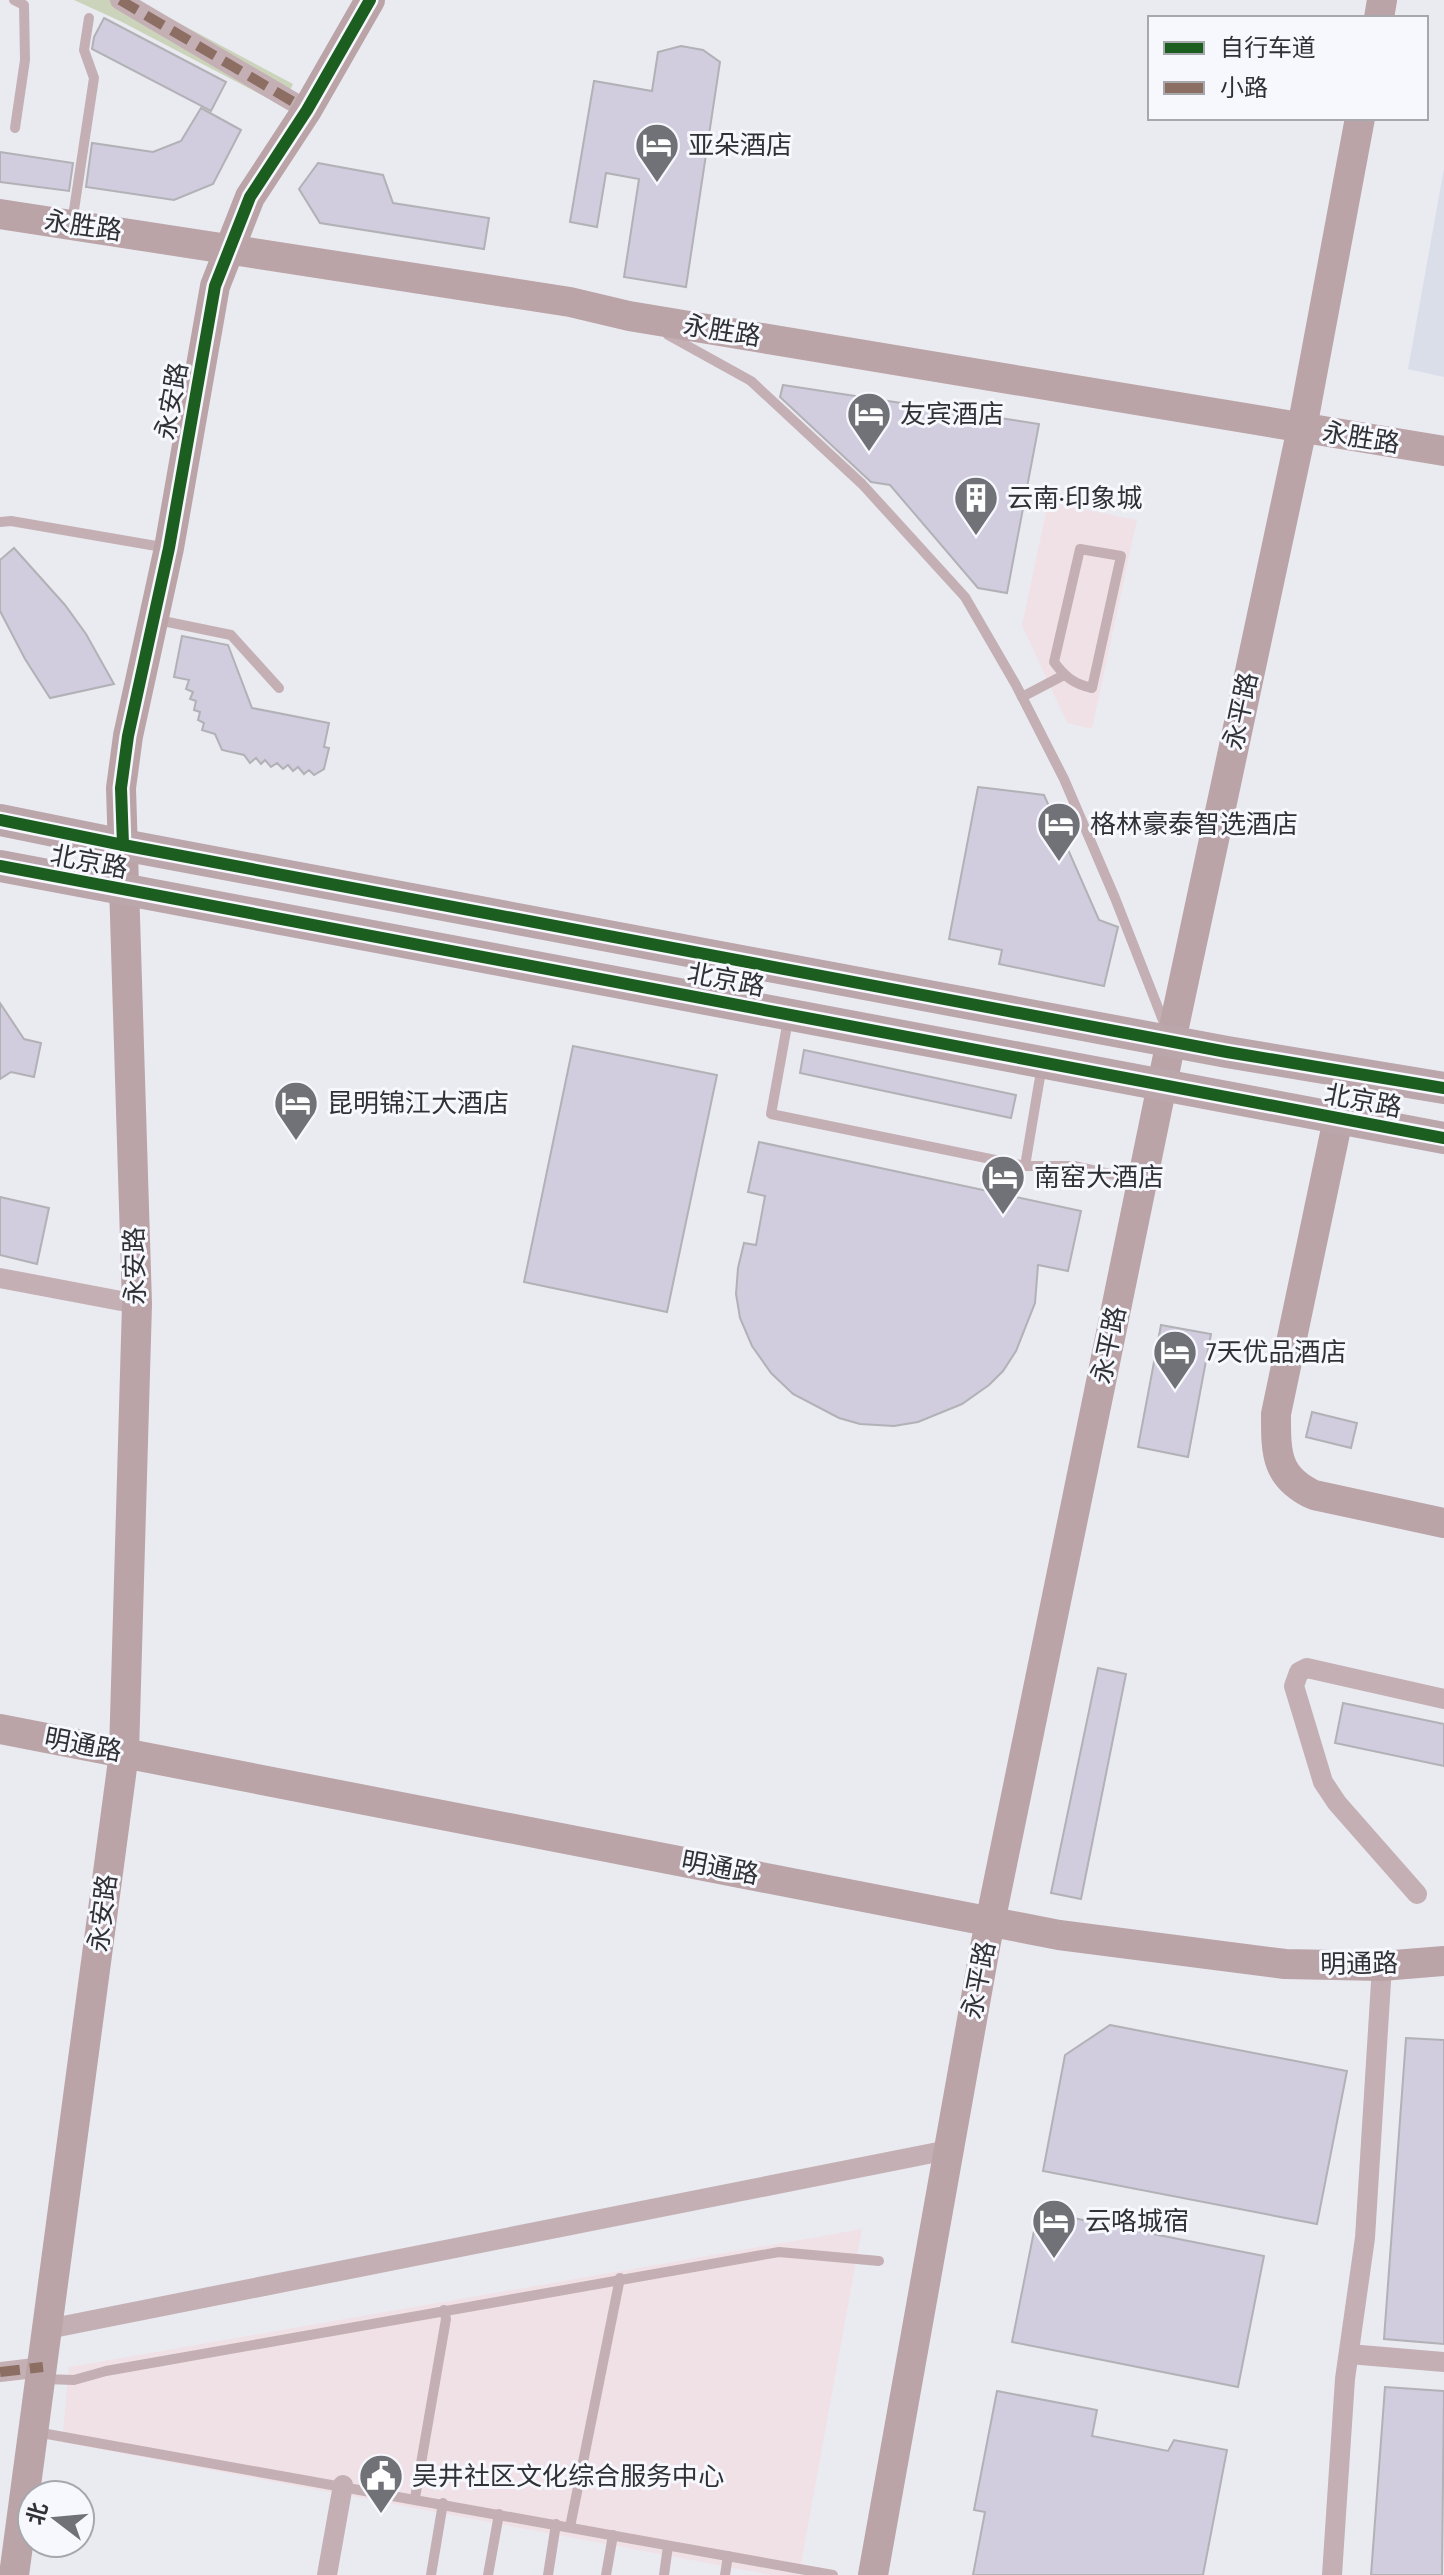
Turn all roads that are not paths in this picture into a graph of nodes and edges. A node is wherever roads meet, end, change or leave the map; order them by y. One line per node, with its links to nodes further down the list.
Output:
1 (14, 0): 7 (lane)
2 (120, 0): 5 (street)
3 (370, 0): 5 (street, 永安路)
4 (89, 18): 9 (lane)
5 (307, 110): 10 (street, 永安路)
6 (1360, 120): 12 (street, 永平路)
7 (15, 128)
8 (0, 214): 9 (street, 永胜路)
9 (71, 225): 10 (street, 永胜路)
10 (228, 248): 11 (street, 永胜路); 15 (street, 永安路)
11 (629, 316): 12 (street, 永胜路); 19 (lane)
12 (1302, 428): 13 (street, 永胜路); 25 (street, 永平路)
13 (1444, 451)
14 (0, 522): 15 (lane)
15 (169, 548): 16 (street, 永安路)
16 (153, 620): 18 (lane); 21 (street, 永安路)
17 (1064, 675): 17 (lane); 19 (lane)
18 (279, 688)
19 (1022, 697): 25 (lane)
20 (0, 820): 21 (main road, 北京路)
21 (123, 845): 23 (street, 永安路); 25 (main road, 北京路)
22 (0, 866): 23 (main road, 北京路)
23 (125, 892): 24 (main road, 北京路); 34 (street, 永安路)
24 (789, 1014): 26 (main road, 北京路); 31 (lane)
25 (1171, 1041): 27 (street, 永平路); 28 (main road, 北京路)
26 (1042, 1061): 27 (main road, 北京路); 31 (lane)
27 (1163, 1083): 29 (main road, 北京路); 32 (street, 永平路)
28 (1444, 1088)
29 (1338, 1119): 30 (main road, 北京路); 35 (street)
30 (1444, 1138)
31 (1025, 1166): 32 (lane)
32 (1143, 1182): 40 (street, 永平路)
33 (0, 1278): 34 (street)
34 (137, 1304): 38 (street, 永安路)
35 (1444, 1523)
36 (1444, 1699): 39 (street)
37 (0, 1729): 38 (street, 明通路)
38 (124, 1753): 40 (street, 明通路); 47 (street, 永安路)
39 (1417, 1894)
40 (991, 1921): 42 (street, 明通路); 43 (street, 永平路)
41 (1444, 1961): 42 (street, 明通路)
42 (1382, 1966): 48 (street)
43 (948, 2150): 47 (street); 71 (street, 永平路)
44 (879, 2261): 45 (lane)
45 (620, 2278): 46 (lane); 58 (lane)
46 (444, 2310): 51 (lane); 54 (lane)
47 (48, 2329): 51 (street, 永安路)
48 (1349, 2354): 49 (street); 72 (street)
49 (1444, 2362)
50 (0, 2372): 51 (street)
51 (42, 2373): 52 (street, 永安路)
52 (34, 2431): 53 (lane); 62 (street, 永安路)
53 (343, 2485): 54 (lane); 63 (street)
54 (415, 2498): 55 (lane)
55 (443, 2503): 56 (lane); 64 (lane)
56 (499, 2514): 57 (lane); 65 (lane)
57 (556, 2524): 58 (lane); 66 (lane)
58 (570, 2527): 59 (lane)
59 (613, 2535): 60 (lane); 67 (lane)
60 (668, 2546): 61 (lane); 68 (lane)
61 (728, 2556): 69 (lane); 70 (lane)
62 (14, 2575)
63 (327, 2575)
64 (431, 2575)
65 (488, 2575)
66 (548, 2575)
67 (606, 2575)
68 (664, 2575)
69 (725, 2575)
70 (833, 2575)
71 (873, 2575)
72 (1332, 2575)

